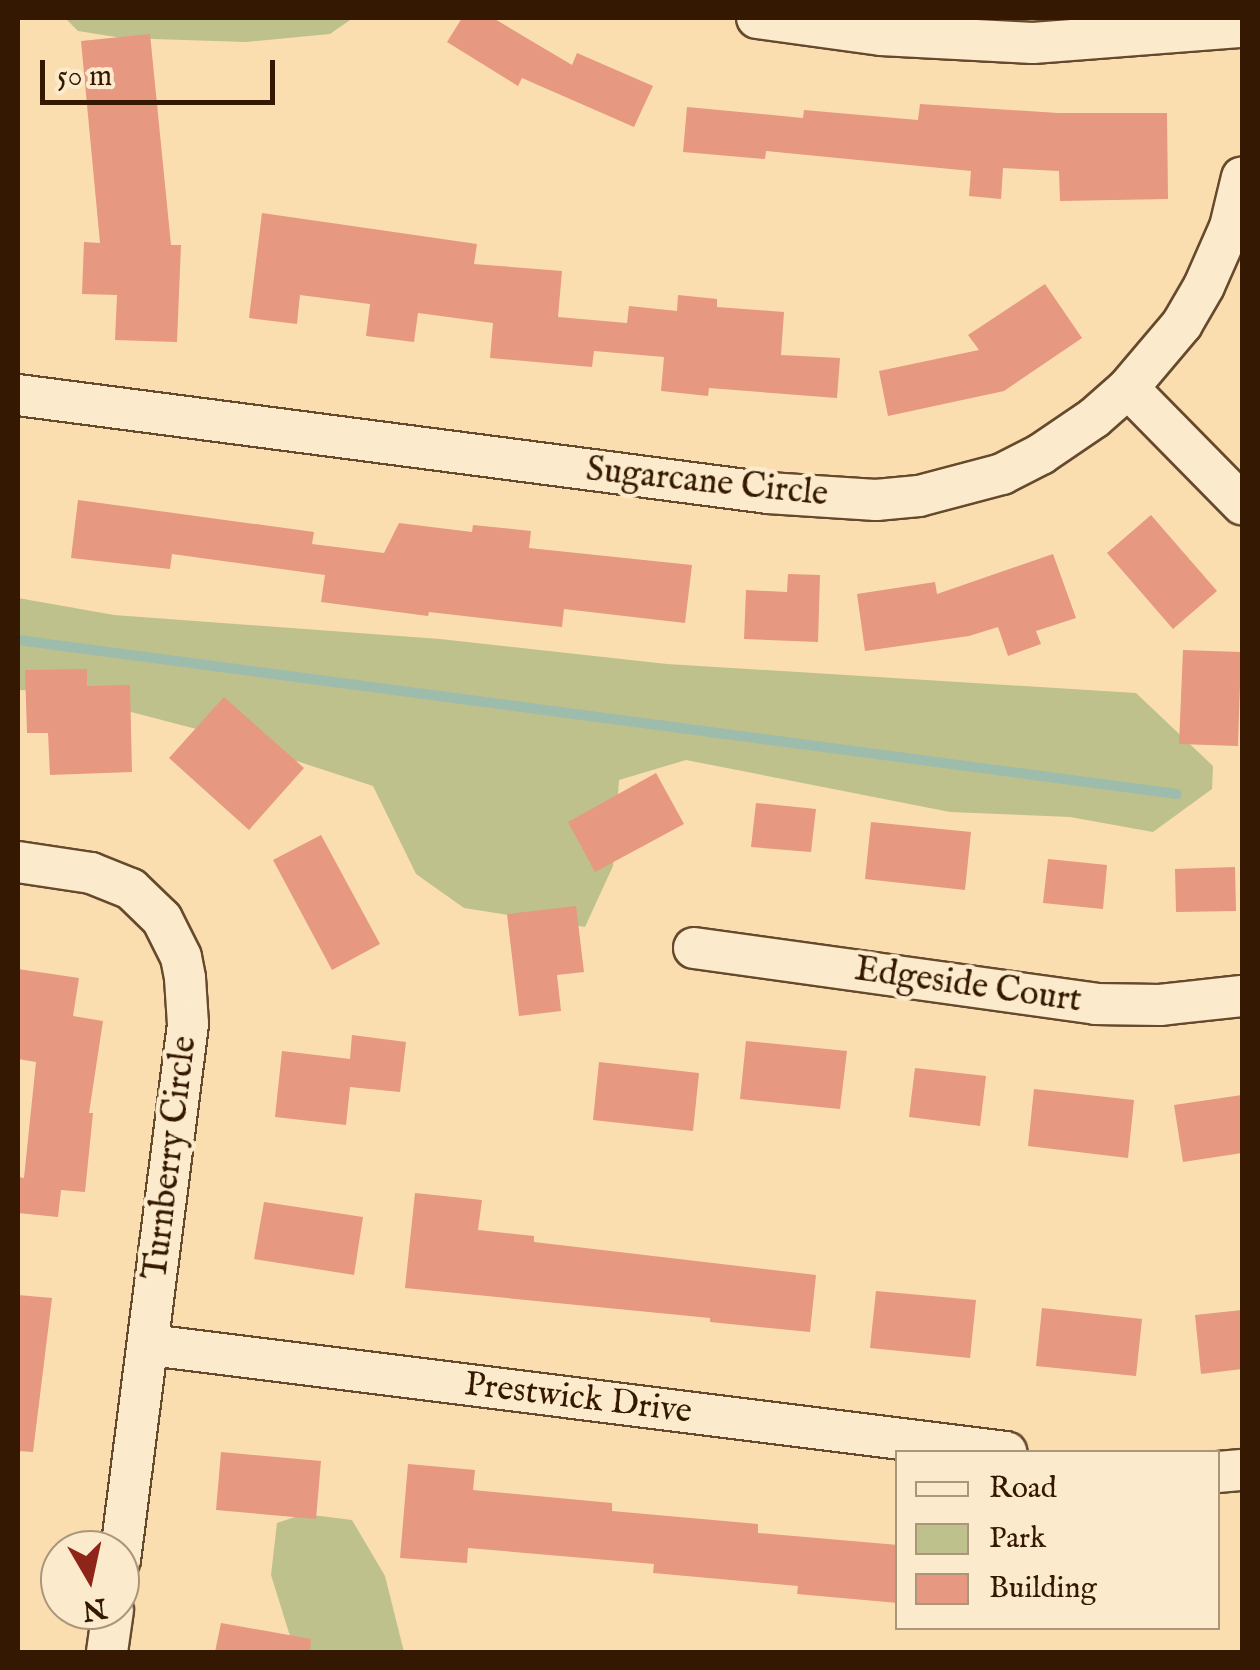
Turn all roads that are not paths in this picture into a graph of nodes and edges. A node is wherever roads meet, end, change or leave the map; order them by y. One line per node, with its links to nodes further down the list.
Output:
1 (756, 18): 2 (street)
2 (1242, 27)
3 (1242, 177): 4 (street, Sugarcane Circle)
4 (1128, 388): 5 (street, Sugarcane Circle); 6 (street)
5 (18, 394)
6 (1242, 504)
7 (18, 862): 10 (street, Turnberry Circle)
8 (694, 948): 9 (street, Edgeside Court)
9 (1242, 996)
10 (150, 1345): 11 (street, Prestwick Drive); 12 (street, Turnberry Circle)
11 (990, 1450)
12 (124, 1530)

